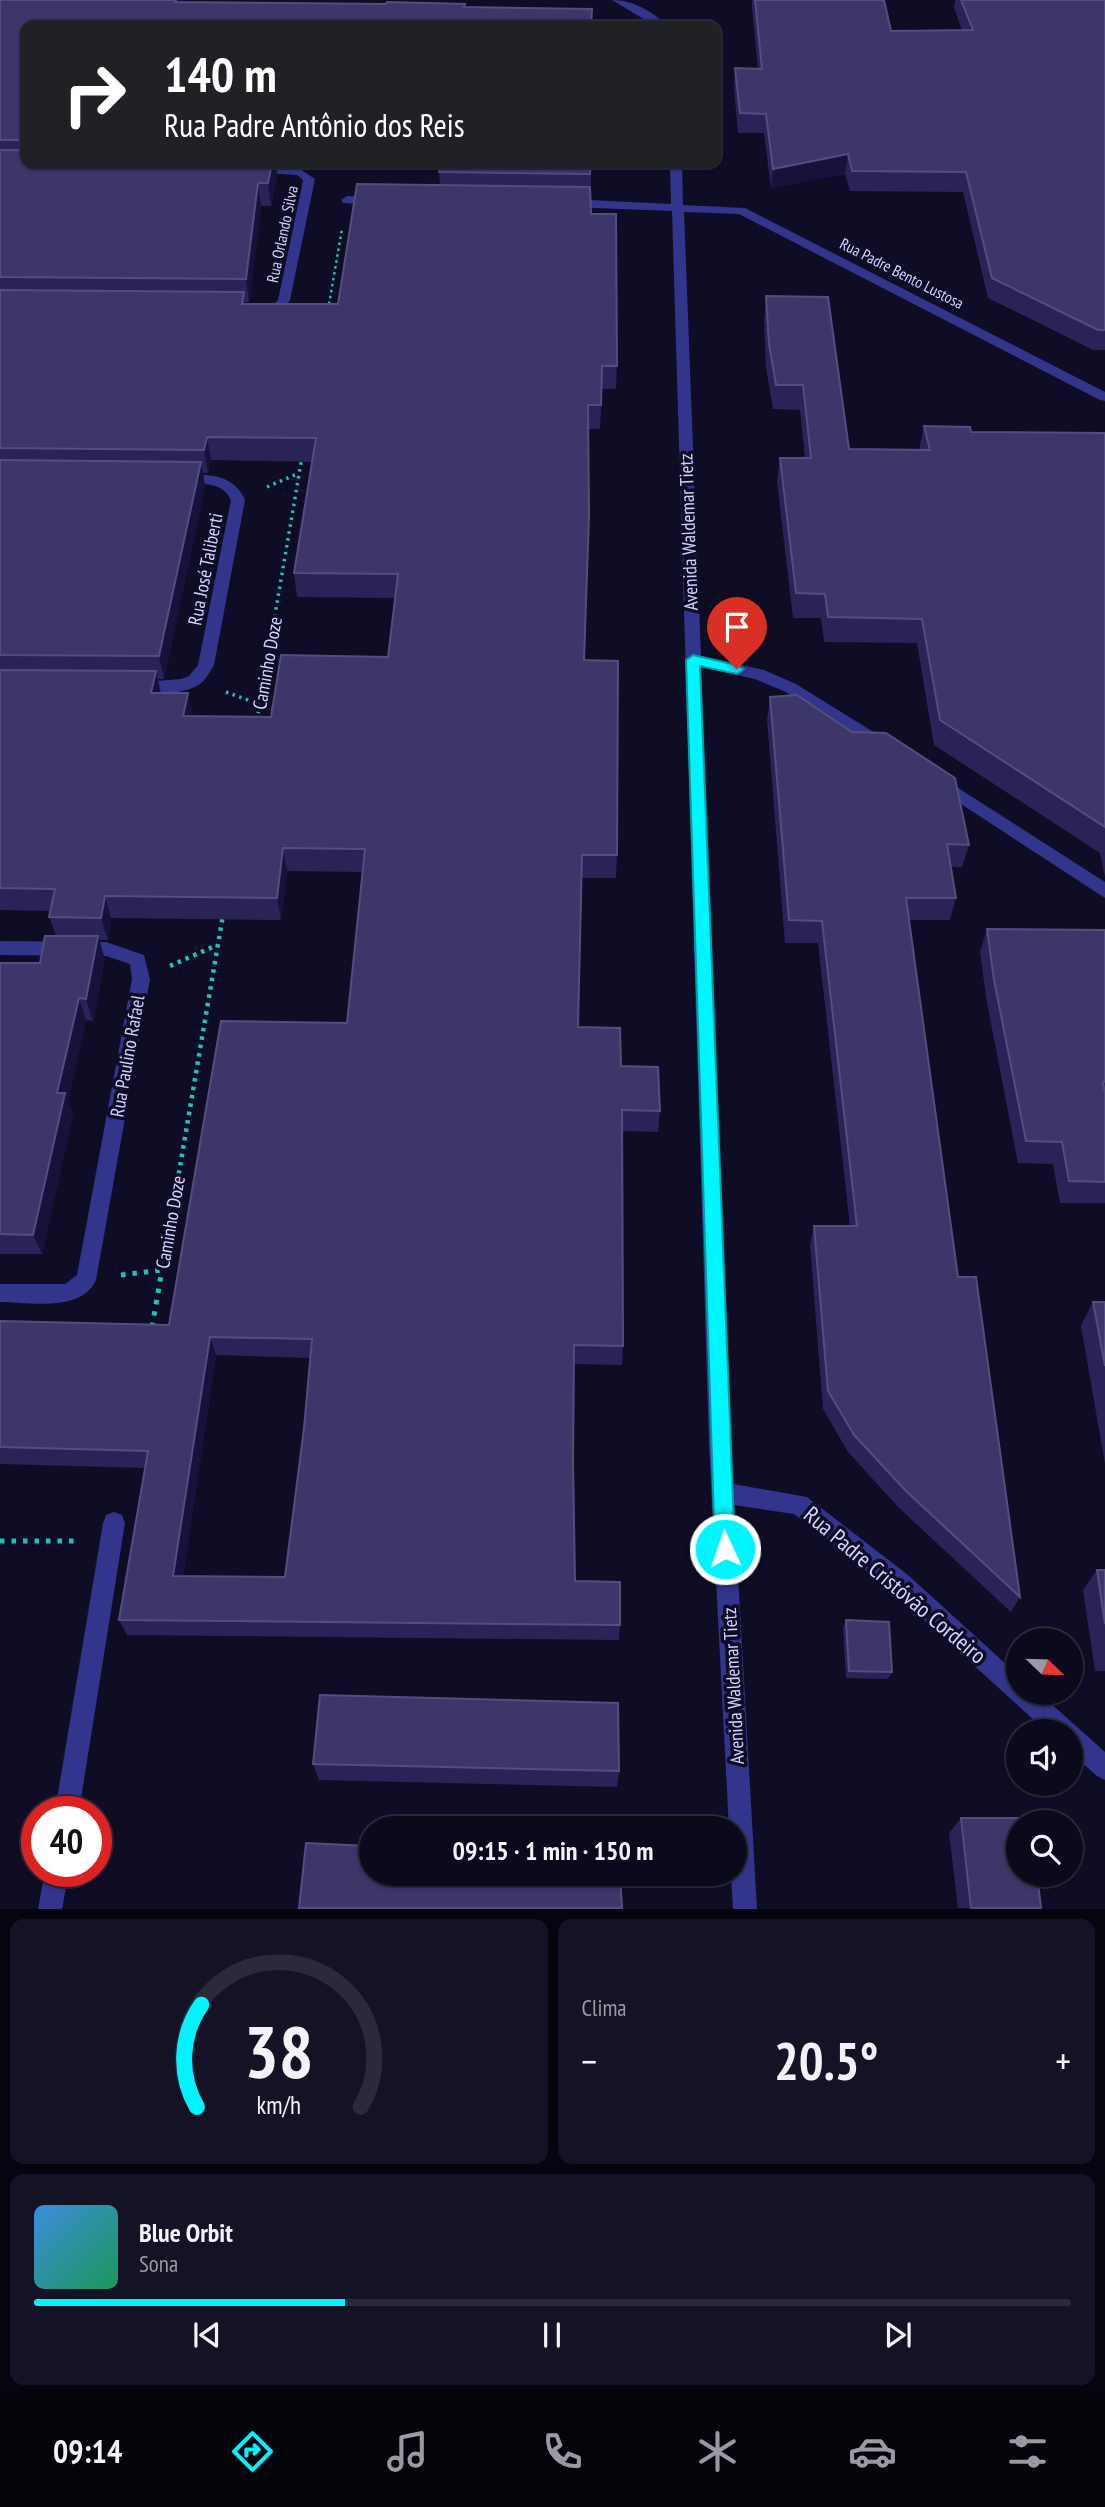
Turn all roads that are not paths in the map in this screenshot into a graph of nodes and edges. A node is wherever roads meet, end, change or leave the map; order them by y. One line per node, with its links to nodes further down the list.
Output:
1 (617, 0): 2 (street)
2 (655, 21)
3 (676, 168): 8 (street, Avenida Waldemar Tietz)
4 (246, 170): 9 (street, Rua Orlando Silva)
5 (346, 200): 6 (street)
6 (388, 201)
7 (553, 203): 8 (street, Rua Padre Bento Lustosa)
8 (676, 209): 10 (street, Rua Padre Bento Lustosa); 12 (street, Avenida Waldemar Tietz)
9 (249, 309)
10 (1105, 397)
11 (163, 479): 13 (street, Rua José Taliberti)
12 (693, 660): 14 (street); 19 (street, Avenida Waldemar Tietz)
13 (123, 687)
14 (898, 755)
15 (932, 778): 16 (street)
16 (1105, 891)
17 (0, 948): 18 (street, Rua Paulino Rafael)
18 (0, 1293)
19 (722, 1493): 21 (street, Rua Padre Cristóvão Cordeiro); 29 (street, Avenida Waldemar Tietz)
20 (113, 1532): 26 (street)
21 (1006, 1678)
22 (1035, 1705): 23 (street, Rua Padre Cristóvão Cordeiro)
23 (1051, 1719)
24 (1083, 1748): 25 (street)
25 (1105, 1768)
26 (69, 1796)
27 (54, 1887): 28 (street)
28 (50, 1909)
29 (745, 1909)

